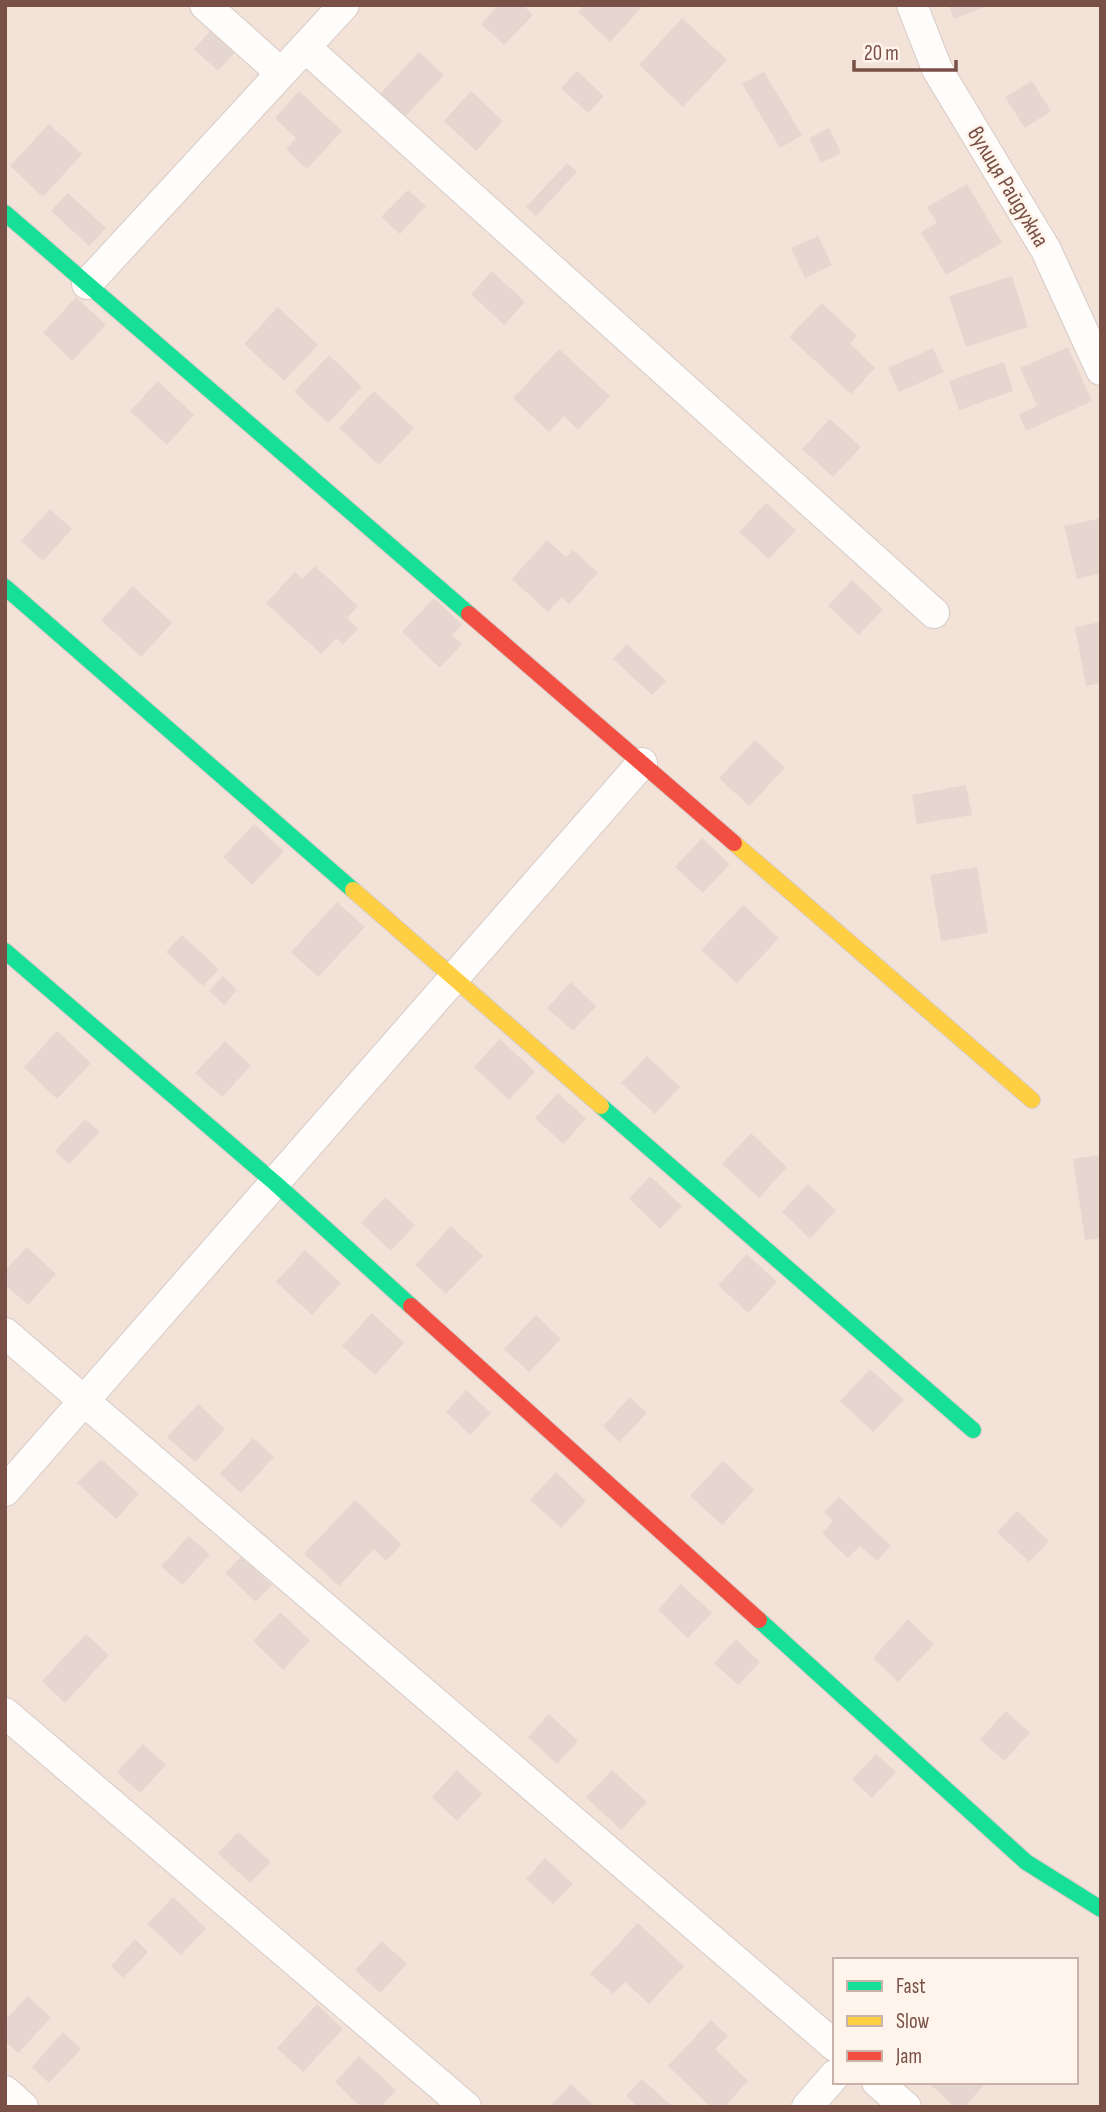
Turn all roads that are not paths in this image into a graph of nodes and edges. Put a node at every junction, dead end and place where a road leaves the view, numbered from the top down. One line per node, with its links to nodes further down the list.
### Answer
1 (205, 5): 5 (street)
2 (344, 5): 4 (street)
3 (912, 5): 8 (street, вулиця Райдужна)
4 (305, 47): 5 (street); 10 (street)
5 (281, 73): 7 (street)
6 (5, 213): 7 (street)
7 (87, 284): 11 (street)
8 (1101, 370)
9 (5, 587): 13 (street)
10 (934, 613)
11 (642, 763): 13 (street); 14 (street)
12 (5, 951): 15 (street)
13 (454, 978): 15 (street); 18 (street)
14 (1032, 1100)
15 (275, 1183): 17 (street); 21 (street)
16 (5, 1333): 17 (street)
17 (83, 1402): 19 (street); 22 (street)
18 (974, 1430)
19 (5, 1491)
20 (5, 1713): 27 (street)
21 (1101, 1909)
22 (833, 2044)
23 (833, 2077): 28 (street)
24 (879, 2084): 29 (street)
25 (5, 2091): 26 (street)
26 (23, 2107)
27 (466, 2107)
28 (807, 2107)
29 (906, 2107)

